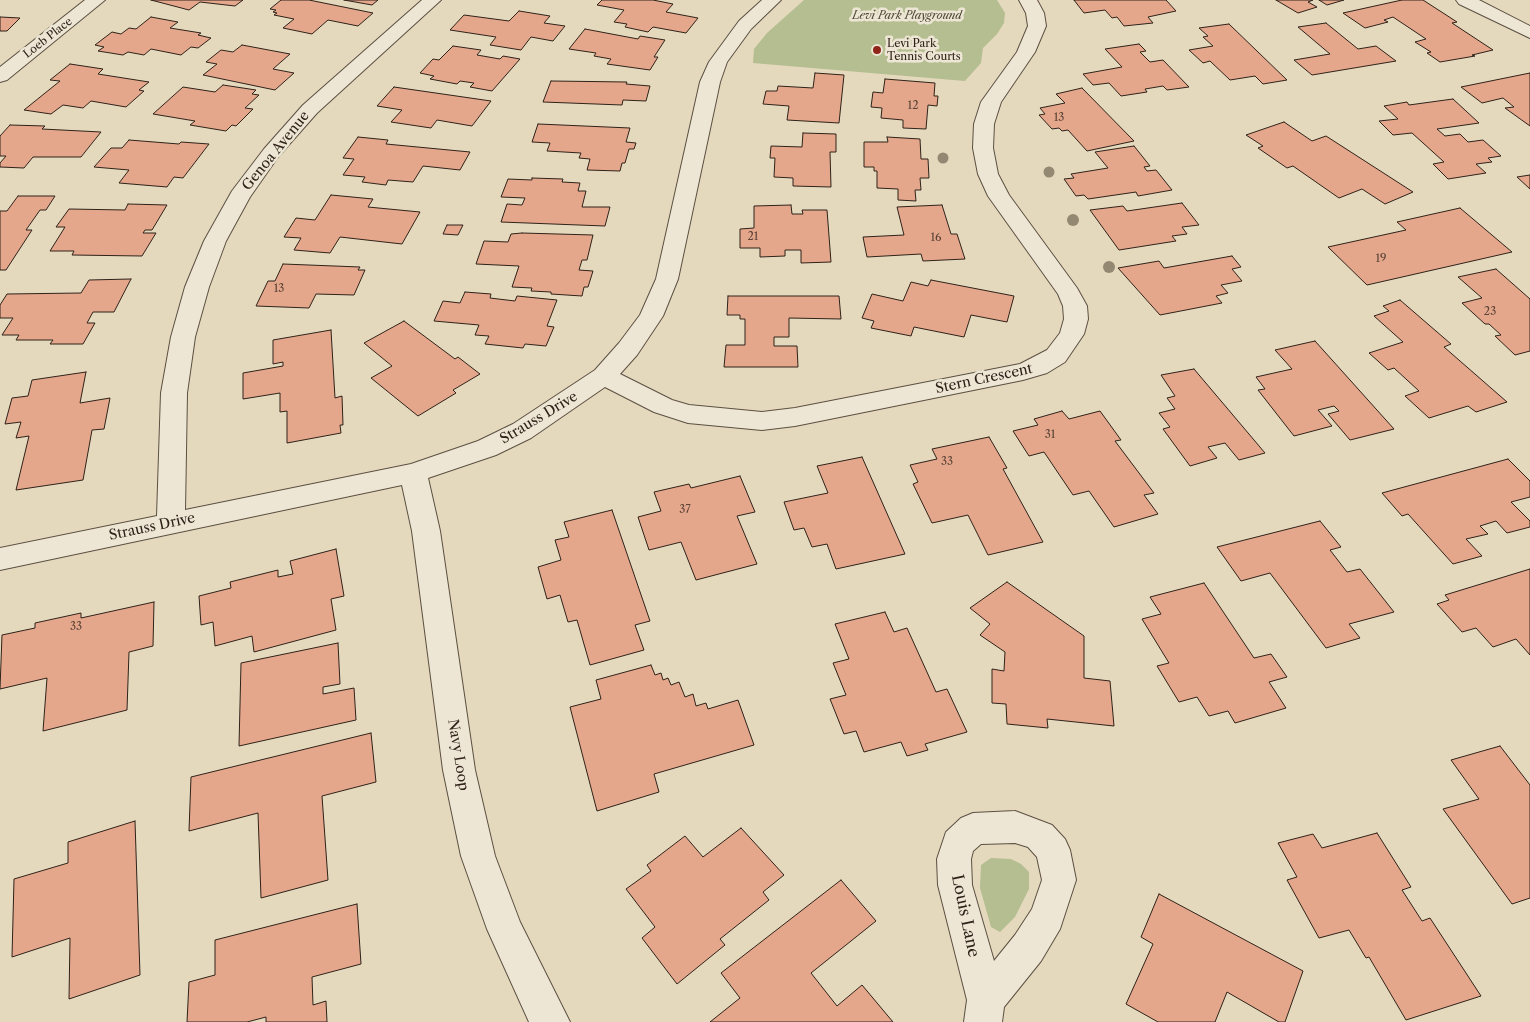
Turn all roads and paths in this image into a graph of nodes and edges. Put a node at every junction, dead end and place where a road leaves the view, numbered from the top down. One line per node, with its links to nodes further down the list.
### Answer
1 (96, 0): 7 (street, Loeb Place)
2 (432, 0): 10 (street, Genoa Avenue)
3 (1028, 0): 8 (street, Stern Crescent)
4 (1465, 0): 6 (street)
5 (768, 1): 8 (street, Strauss Drive)
6 (1530, 33)
7 (0, 76)
8 (604, 376): 9 (street, Strauss Drive)
9 (413, 473): 10 (street, Strauss Drive); 13 (street, Navy Loop)
10 (171, 523): 11 (street, Strauss Drive)
11 (0, 559)
12 (984, 1011): 12 (street, Louis Lane)
13 (552, 1022)

